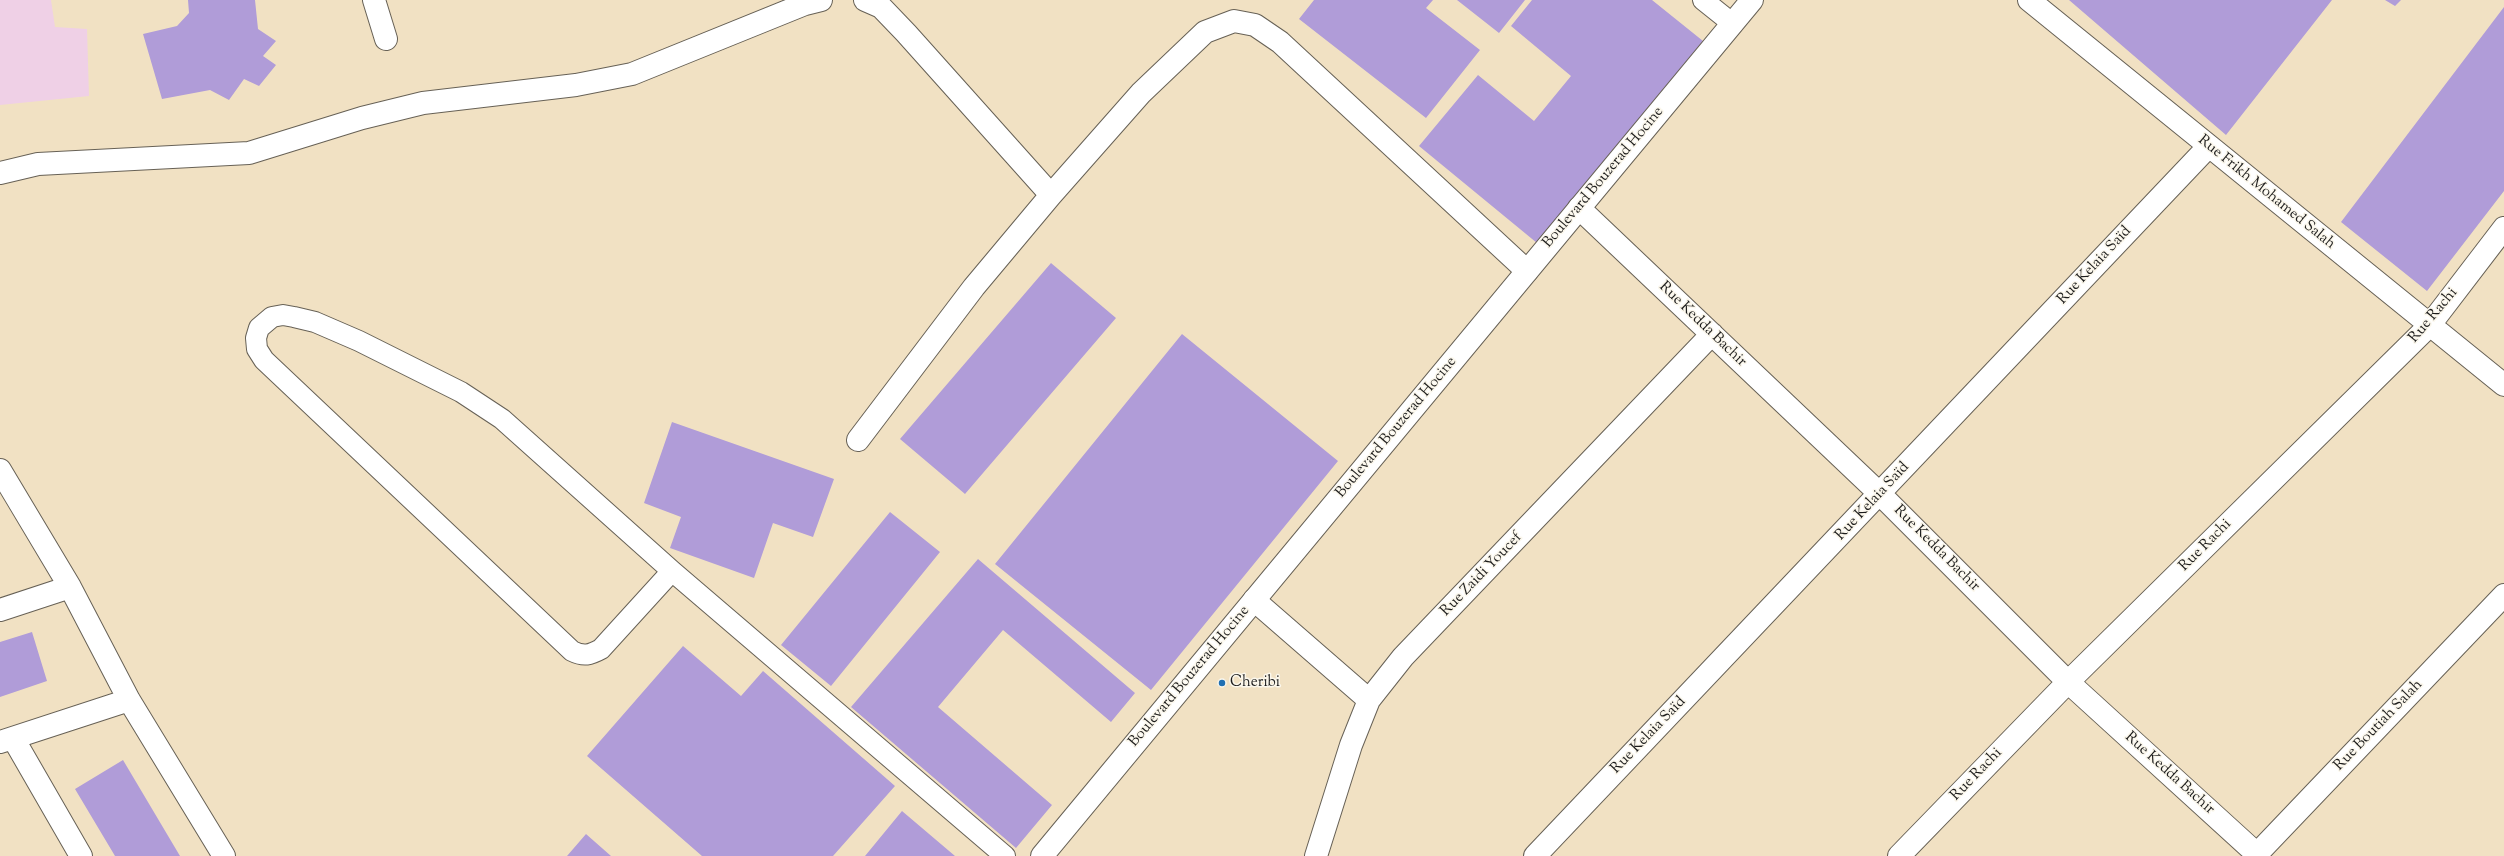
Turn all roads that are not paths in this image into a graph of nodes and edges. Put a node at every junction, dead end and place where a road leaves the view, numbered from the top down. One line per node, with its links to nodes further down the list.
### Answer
1 (374, 0): 8 (street)
2 (821, 0): 10 (street)
3 (865, 0): 11 (street)
4 (1703, 0): 7 (lane)
5 (1752, 0): 7 (street, Boulevard Bouzerad Hocine)
6 (2029, 0): 9 (street, Rue Frikh Mohamed Salah)
7 (1733, 24): 12 (street, Boulevard Bouzerad Hocine)
8 (386, 39)
9 (2209, 146): 15 (street, Rue Frikh Mohamed Salah); 20 (street, Rue Kelaia Saïd)
10 (0, 173)
11 (1051, 195): 14 (street); 18 (street)
12 (1579, 208): 14 (street, Boulevard Bouzerad Hocine); 16 (street, Rue Kedda Bachir)
13 (2504, 228): 15 (street, Rue Rachi)
14 (1527, 271): 24 (street, Boulevard Bouzerad Hocine)
15 (2429, 326): 17 (street, Rue Frikh Mohamed Salah); 26 (street, Rue Rachi)
16 (1712, 334): 20 (street, Rue Kedda Bachir); 28 (street, Rue Zaidi Youcef)
17 (2504, 385)
18 (858, 440)
19 (0, 470): 22 (street)
20 (1880, 494): 26 (street, Rue Kedda Bachir); 36 (street, Rue Kelaia Saïd)
21 (672, 571): 21 (lane); 33 (lane)
22 (70, 587): 25 (street); 27 (street)
23 (2504, 595): 30 (street, Rue Boutiah Salah)
24 (1254, 600): 28 (street); 34 (street, Boulevard Bouzerad Hocine)
25 (0, 610)
26 (2068, 682): 30 (street, Rue Kedda Bachir); 37 (street, Rue Rachi)
27 (129, 700): 29 (street); 32 (street)
28 (1369, 700): 35 (street, Rue Zaidi Youcef)
29 (6, 740): 31 (street)
30 (2257, 855)
31 (81, 856)
32 (224, 856)
33 (1005, 856)
34 (1042, 856)
35 (1316, 856)
36 (1535, 856)
37 (1899, 856)

